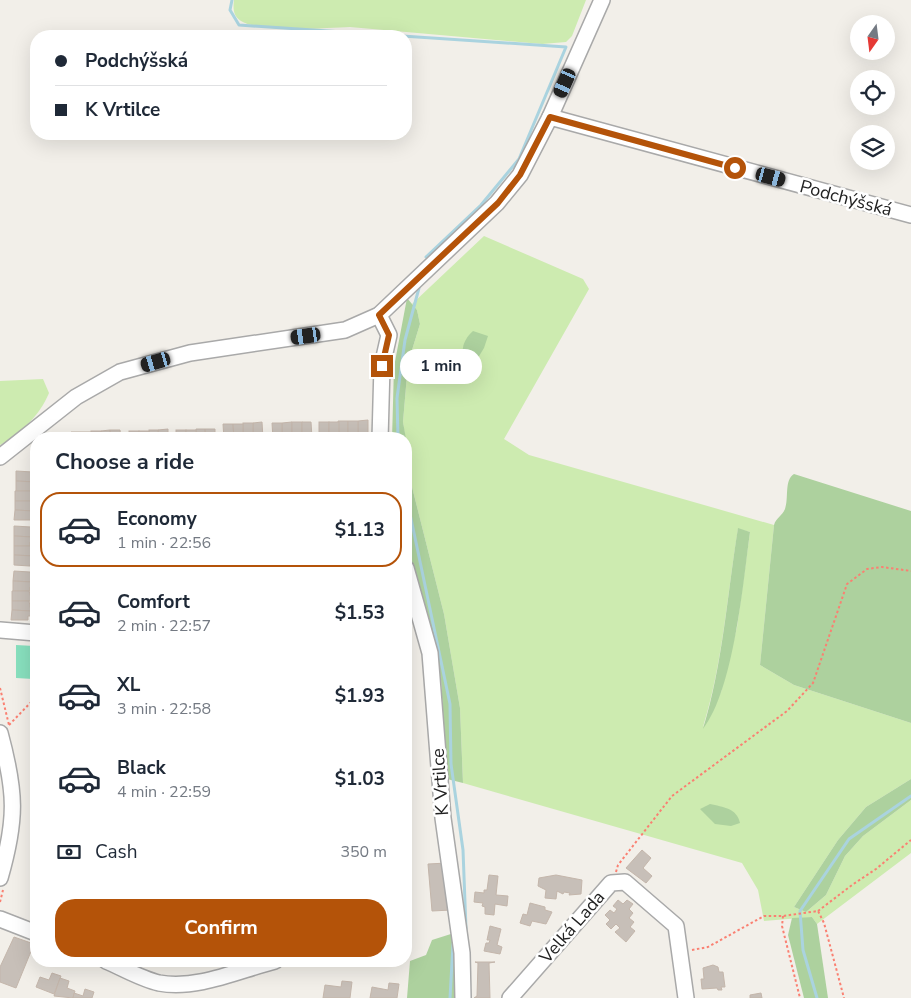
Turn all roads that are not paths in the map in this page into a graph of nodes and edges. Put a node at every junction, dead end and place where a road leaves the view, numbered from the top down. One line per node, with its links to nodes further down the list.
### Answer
1 (602, 0): 2 (street)
2 (550, 117): 3 (street, Podchýšská); 4 (street)
3 (911, 215)
4 (379, 315): 5 (street); 6 (street)
5 (32, 432)
6 (380, 432)
7 (30, 433): 8 (street)
8 (0, 457)
9 (412, 589): 19 (street, K Vrtilce)
10 (0, 630): 11 (street)
11 (30, 632)
12 (5, 729): 13 (street)
13 (6, 792): 14 (street)
14 (0, 878)
15 (0, 919): 16 (street)
16 (30, 932)
17 (135, 967): 18 (street)
18 (253, 967)
19 (463, 998)
20 (510, 998): 21 (street, Velká Lada)
21 (686, 998)

